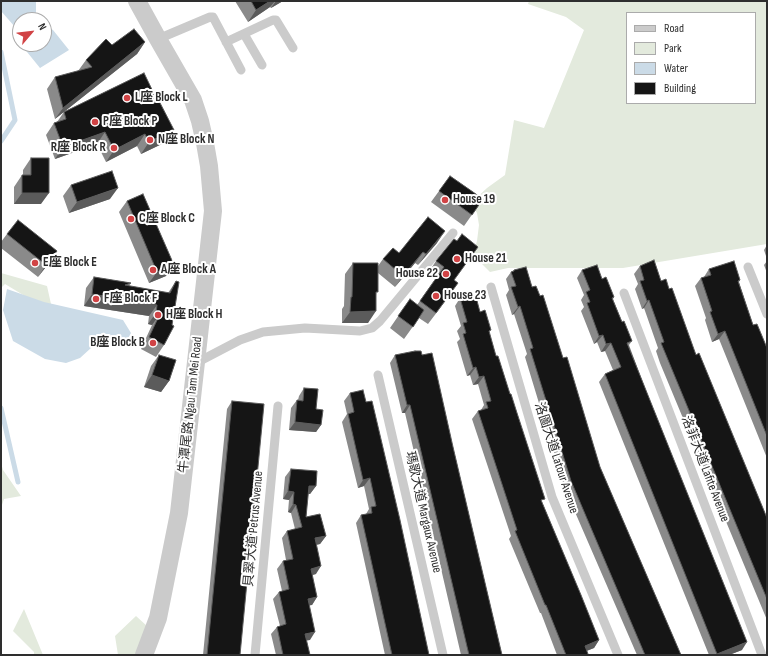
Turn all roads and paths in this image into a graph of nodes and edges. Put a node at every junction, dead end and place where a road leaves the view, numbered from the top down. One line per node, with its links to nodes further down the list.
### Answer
1 (137, 1): 3 (street, 牛潭尾路 Ngau Tam Mei Road)
2 (244, 34): 4 (lane); 5 (lane); 6 (lane)
3 (158, 39): 4 (lane); 13 (street, 牛潭尾路 Ngau Tam Mei Road)
4 (226, 42): 7 (lane)
5 (293, 48)
6 (262, 65)
7 (241, 70)
8 (453, 233): 13 (lane)
9 (748, 267): 12 (lane)
10 (491, 287): 19 (lane, 洛圖大道 Latour Avenue)
11 (624, 293): 20 (lane, 洛菲大道 Lafite Avenue)
12 (767, 314)
13 (196, 363): 16 (street, 牛潭尾路 Ngau Tam Mei Road)
14 (378, 375): 18 (lane, 瑪歌大道 Margaux Avenue)
15 (278, 406): 17 (lane, 貝翠大道 Petrus Avenue)
16 (144, 655)
17 (255, 655)
18 (443, 655)
19 (618, 655)
20 (762, 655)

